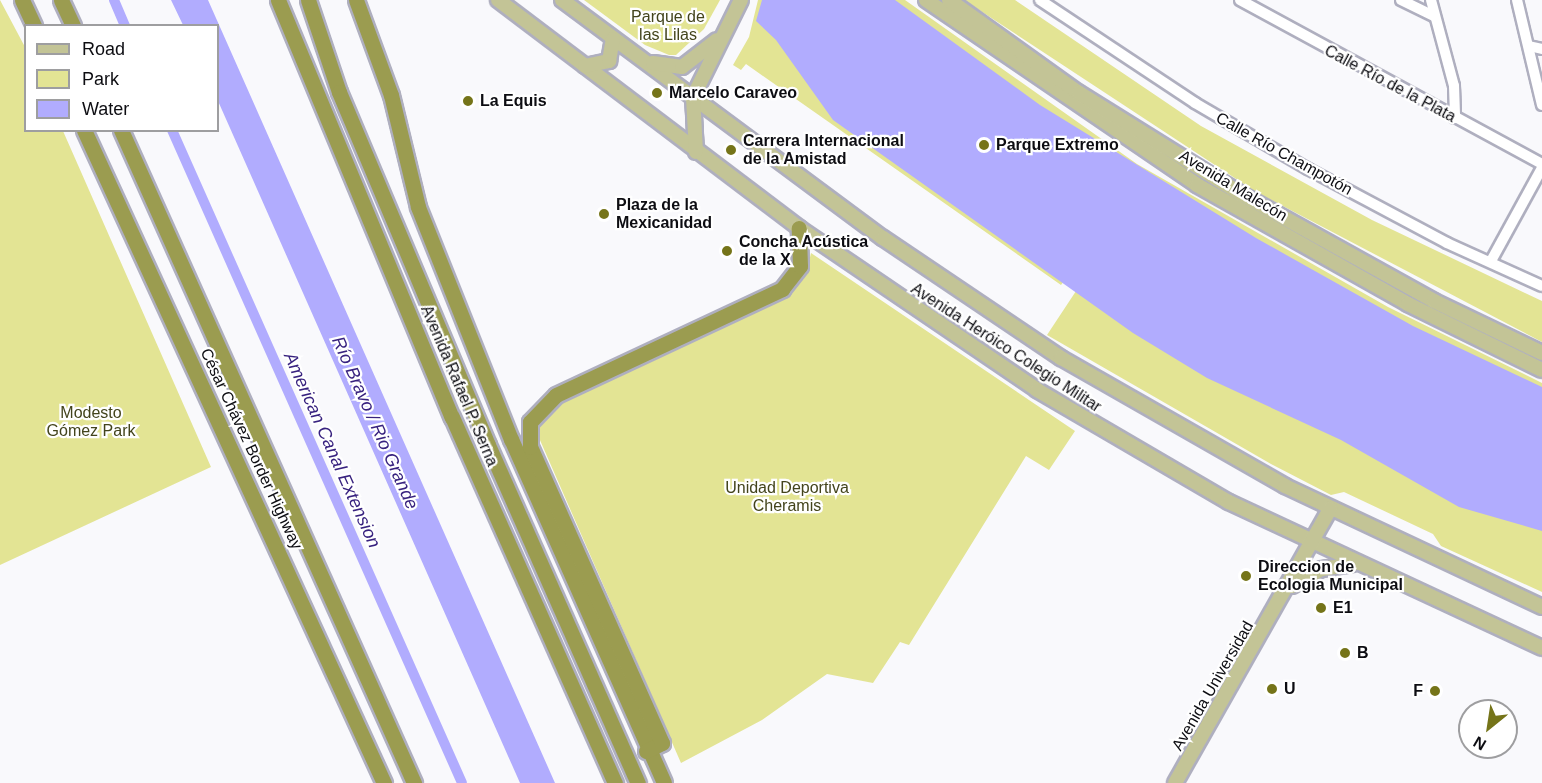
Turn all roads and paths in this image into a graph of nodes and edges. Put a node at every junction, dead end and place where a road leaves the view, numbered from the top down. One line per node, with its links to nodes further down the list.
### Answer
1 (22, 0): 17 (highway)
2 (61, 0): 18 (highway)
3 (356, 0): 43 (highway)
4 (498, 0): 24 (main road, Avenida Heróico Colegio Militar)
5 (562, 0): 20 (main road, Avenida Heróico Colegio Militar)
6 (741, 0): 19 (main road)
7 (926, 0): 36 (main road, Avenida Malecón)
8 (948, 0): 35 (main road, Avenida Malecón)
9 (1040, 0): 33 (street, Calle Río Champotón)
10 (1240, 0): 27 (street, Calle Río de la Plata)
11 (1401, 0): 16 (street)
12 (1431, 0): 16 (street)
13 (1517, 0): 21 (street)
14 (279, 2): 46 (highway, Avenida Rafael P. Serna)
15 (308, 2): 47 (highway, Avenida Rafael P. Serna)
16 (1434, 16): 27 (street)
17 (33, 24)
18 (72, 24)
19 (721, 38): 23 (main road); 25 (main road)
20 (613, 39): 23 (main road, Avenida Heróico Colegio Militar); 24 (main road)
21 (1529, 46): 22 (street); 26 (street)
22 (1542, 49)
23 (637, 56): 25 (main road, Avenida Heróico Colegio Militar)
24 (585, 66): 30 (main road, Avenida Heróico Colegio Militar)
25 (693, 97): 30 (main road); 37 (main road, Avenida Heróico Colegio Militar)
26 (1542, 105)
27 (1455, 118): 31 (street, Calle Río de la Plata)
28 (85, 132): 44 (highway, César Chávez Border Highway)
29 (122, 132): 45 (highway, César Chávez Border Highway)
30 (696, 152): 32 (main road, Avenida Heróico Colegio Militar)
31 (1542, 166): 33 (street)
32 (799, 228): 38 (main road, Avenida Heróico Colegio Militar); 43 (highway)
33 (1491, 261): 34 (street, Calle Río Champotón)
34 (1542, 286)
35 (1542, 354)
36 (1542, 370)
37 (1330, 509): 38 (main road, Avenida Universidad); 41 (main road, Avenida Heróico Colegio Militar)
38 (1313, 545): 39 (main road, Avenida Heróico Colegio Militar); 40 (main road, Avenida Universidad)
39 (1355, 564): 40 (main road); 42 (main road, Avenida Heróico Colegio Militar)
40 (1290, 586): 49 (main road, Avenida Universidad)
41 (1542, 607)
42 (1538, 644)
43 (646, 751): 48 (highway)
44 (384, 783)
45 (414, 783)
46 (615, 783)
47 (638, 783)
48 (664, 783)
49 (1175, 783)

